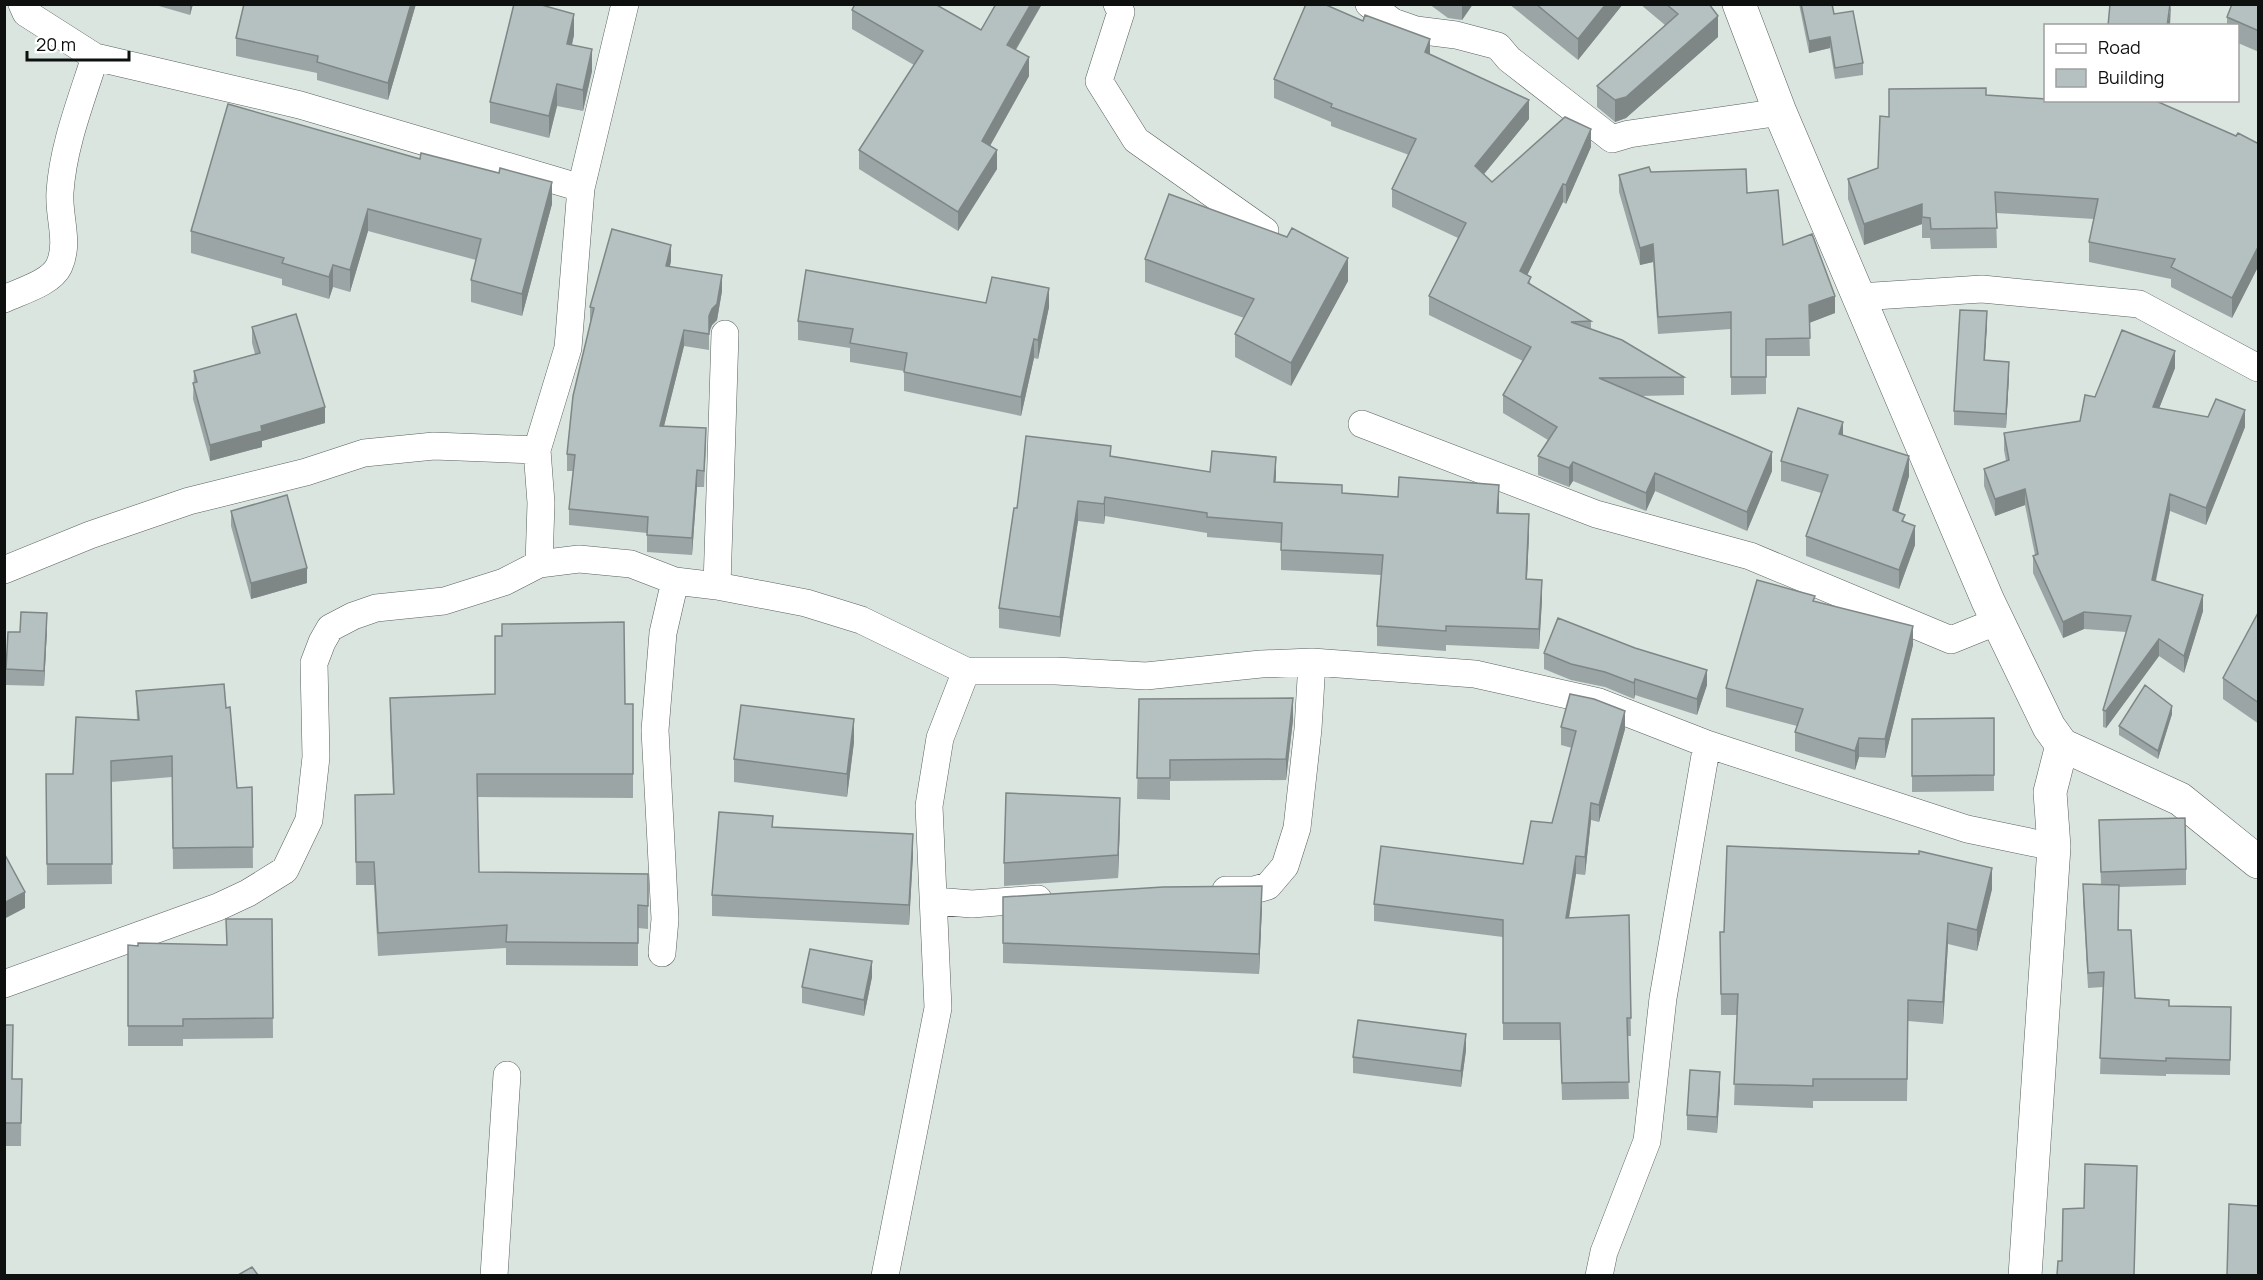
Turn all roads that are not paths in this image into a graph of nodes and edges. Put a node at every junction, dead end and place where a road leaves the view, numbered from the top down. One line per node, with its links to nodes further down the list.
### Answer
1 (22, 4): 6 (street)
2 (625, 4): 8 (street)
3 (1117, 4): 9 (street)
4 (1369, 4): 7 (street)
5 (1739, 4): 7 (street)
6 (95, 57): 8 (street); 11 (street)
7 (1780, 112): 10 (street)
8 (581, 188): 15 (street)
9 (1265, 231)
10 (1859, 297): 13 (street); 20 (street)
11 (4, 299)
12 (725, 334): 19 (street)
13 (2259, 368)
14 (1362, 424): 20 (street)
15 (537, 450): 16 (street); 17 (street)
16 (539, 564): 18 (street); 31 (street)
17 (4, 570)
18 (675, 581): 19 (street); 30 (street)
19 (717, 586): 22 (street)
20 (1998, 621): 24 (street)
21 (1312, 662): 22 (street); 23 (street); 27 (street)
22 (966, 671): 29 (street)
23 (1707, 744): 25 (street); 35 (street)
24 (2062, 745): 25 (street); 26 (street)
25 (2054, 847): 36 (street)
26 (2259, 862)
27 (1203, 890)
28 (1065, 897): 29 (street)
29 (935, 901): 34 (street)
30 (662, 953)
31 (4, 984)
32 (507, 1075): 33 (street)
33 (494, 1275)
34 (885, 1275)
35 (1599, 1275)
36 (2025, 1275)

